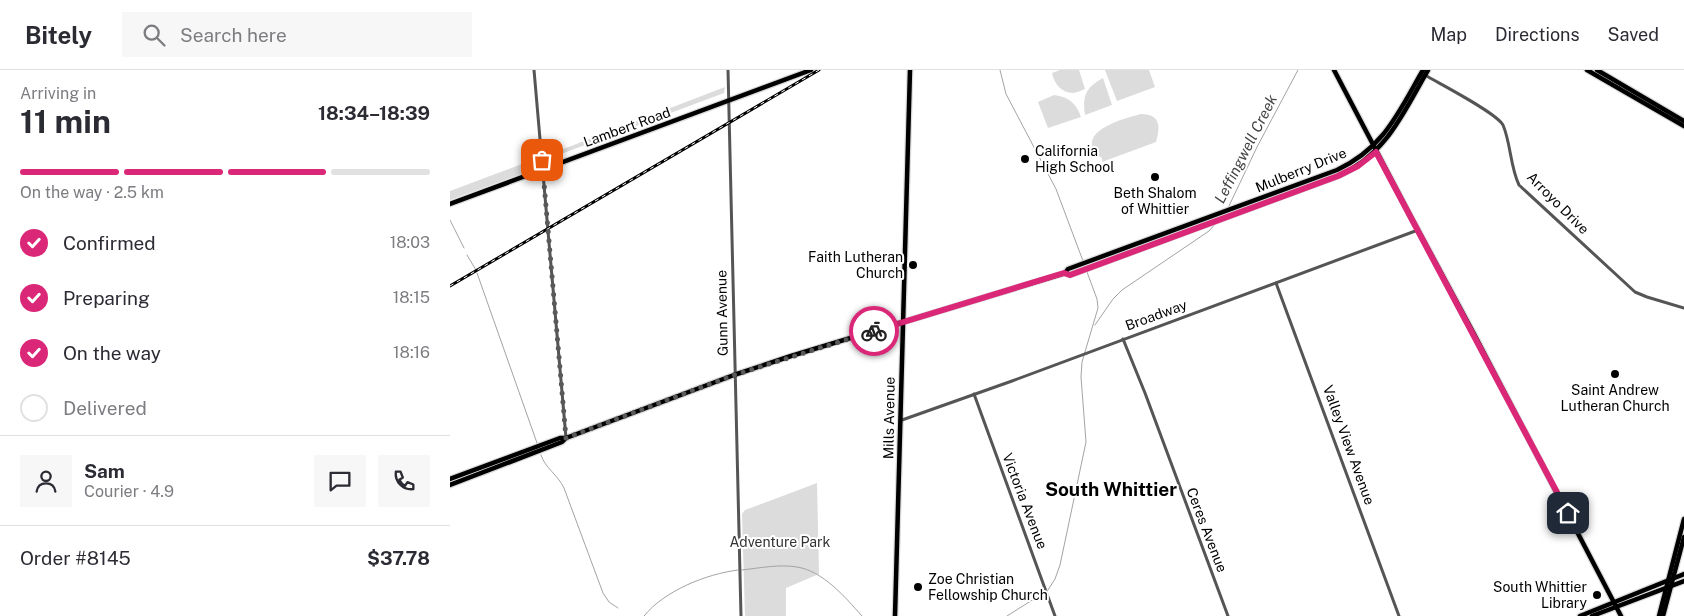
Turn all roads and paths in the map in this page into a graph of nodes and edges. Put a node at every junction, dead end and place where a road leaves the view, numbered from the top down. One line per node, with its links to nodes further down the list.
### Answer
1 (534, 70): 14 (street)
2 (728, 70): 10 (street, Gunn Avenue)
3 (811, 70): 10 (main road, Lambert Road)
4 (910, 70): 23 (main road, Mills Avenue)
5 (1334, 70): 13 (main road)
6 (1428, 70): 9 (main road, Mulberry Drive)
7 (1587, 70): 12 (main road)
8 (1597, 70): 11 (main road)
9 (1423, 73): 13 (main road, Mulberry Drive); 22 (street, Arroyo Drive)
10 (729, 101): 14 (main road, Lambert Road); 25 (street, Gunn Avenue)
11 (1684, 121)
12 (1684, 126)
13 (1375, 149): 16 (main road, Mulberry Drive); 18 (main road)
14 (542, 170): 15 (main road, Lambert Road); 28 (street)
15 (450, 204)
16 (1213, 219): 17 (main road, Mulberry Drive); 19 (main road, Mulberry Drive)
17 (1178, 229): 19 (main road); 20 (main road, Mulberry Drive)
18 (1418, 230): 21 (street, Broadway); 40 (main road)
19 (1158, 243): 20 (main road, Mulberry Drive)
20 (1064, 273): 23 (main road, Mulberry Drive)
21 (1276, 283): 24 (street, Broadway); 45 (street, Valley View Avenue)
22 (1684, 308)
23 (903, 322): 25 (main road, Mulberry Drive); 27 (main road, Mills Avenue)
24 (1124, 339): 26 (street, Broadway); 44 (street, Ceres Avenue)
25 (734, 375): 28 (main road, Mulberry Drive); 41 (street, Gunn Avenue)
26 (974, 394): 27 (street, Broadway); 43 (street, Victoria Avenue)
27 (902, 420): 42 (main road, Mills Avenue)
28 (566, 438): 29 (main road, Mulberry Drive); 30 (main road, Mulberry Drive)
29 (450, 479)
30 (450, 485)
31 (1684, 518): 35 (main road)
32 (1684, 537): 33 (main road)
33 (1678, 561): 34 (main road); 35 (main road)
34 (1684, 574): 35 (main road)
35 (1670, 580): 37 (main road); 40 (main road)
36 (1684, 581): 37 (main road)
37 (1669, 587): 38 (main road); 39 (main road); 50 (main road)
38 (1648, 595): 39 (main road); 40 (main road)
39 (1662, 602): 49 (main road)
40 (1616, 605): 46 (main road); 47 (main road); 48 (main road)
41 (741, 616)
42 (895, 616)
43 (1055, 616)
44 (1228, 616)
45 (1400, 616)
46 (1580, 616)
47 (1592, 616)
48 (1621, 616)
49 (1659, 616)
50 (1663, 616)

